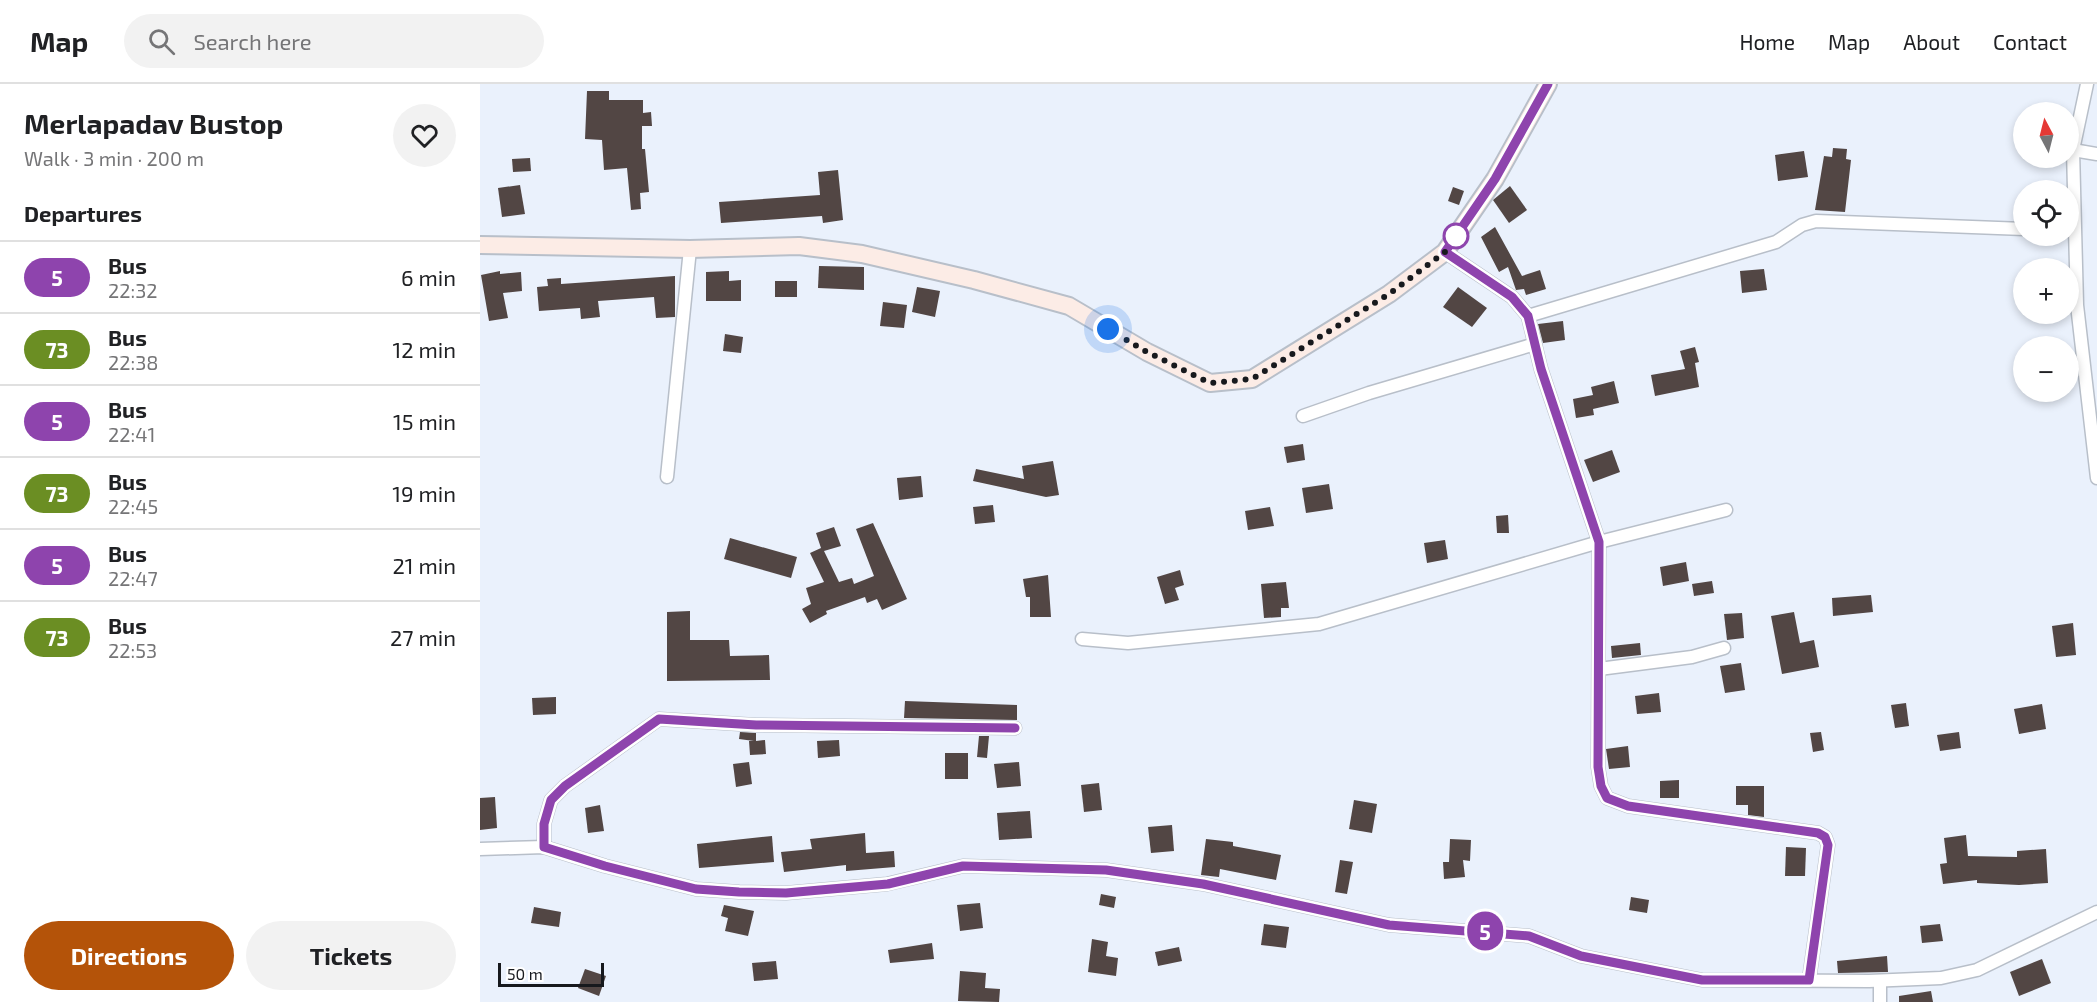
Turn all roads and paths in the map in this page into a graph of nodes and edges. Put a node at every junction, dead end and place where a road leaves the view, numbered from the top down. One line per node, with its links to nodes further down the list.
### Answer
1 (1548, 84): 10 (main road)
2 (2087, 84): 3 (street)
3 (2079, 122)
4 (2079, 151): 5 (street)
5 (2097, 154)
6 (2013, 229): 11 (street)
7 (480, 245): 9 (main road)
8 (2073, 246): 15 (street)
9 (690, 249): 10 (main road); 14 (street)
10 (1445, 252): 11 (street)
11 (1528, 316): 12 (street)
12 (1535, 344): 13 (street); 17 (street)
13 (1303, 416)
14 (667, 477)
15 (2097, 478)
16 (1726, 510): 17 (street)
17 (1599, 542): 18 (street); 20 (street)
18 (1082, 639)
19 (1724, 648): 20 (street)
20 (1599, 669): 25 (street)
21 (1015, 728): 22 (street)
22 (544, 847): 23 (street); 25 (street)
23 (480, 849)
24 (2097, 912): 26 (street)
25 (1809, 980): 26 (street)
26 (1880, 981): 27 (street)
27 (1880, 1002)

